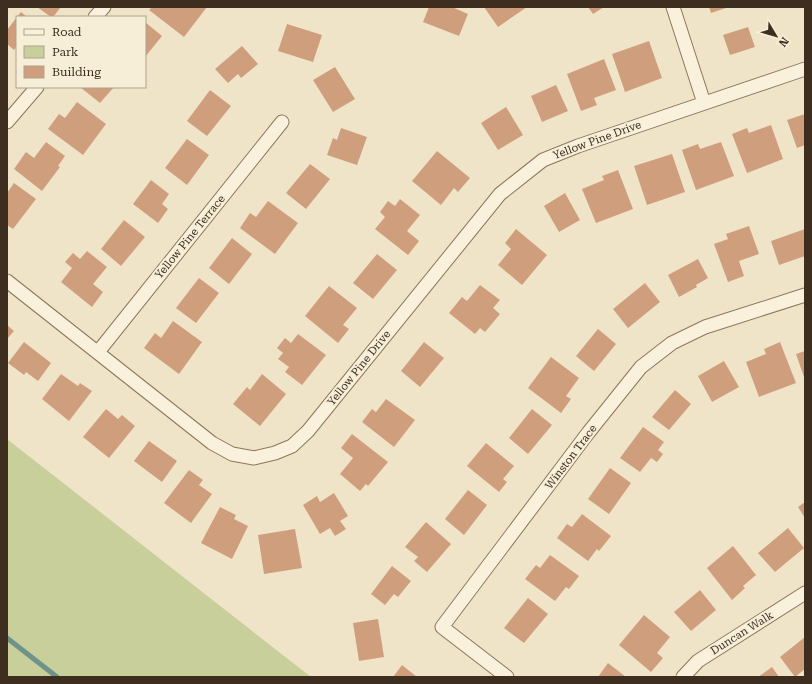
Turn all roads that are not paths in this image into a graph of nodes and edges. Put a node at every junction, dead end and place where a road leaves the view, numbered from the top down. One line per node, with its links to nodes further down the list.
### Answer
1 (104, 7): 3 (street)
2 (673, 7): 6 (street)
3 (96, 16)
4 (805, 68): 6 (street, Yellow Pine Drive)
5 (36, 88): 7 (street)
6 (704, 103): 11 (street, Yellow Pine Drive)
7 (7, 122)
8 (282, 122): 11 (street, Yellow Pine Terrace)
9 (7, 280): 11 (street, Yellow Pine Drive)
10 (805, 295): 13 (street, Winston Trace)
11 (98, 352)
12 (805, 593): 14 (street, Duncan Walk)
13 (507, 677)
14 (684, 677)

